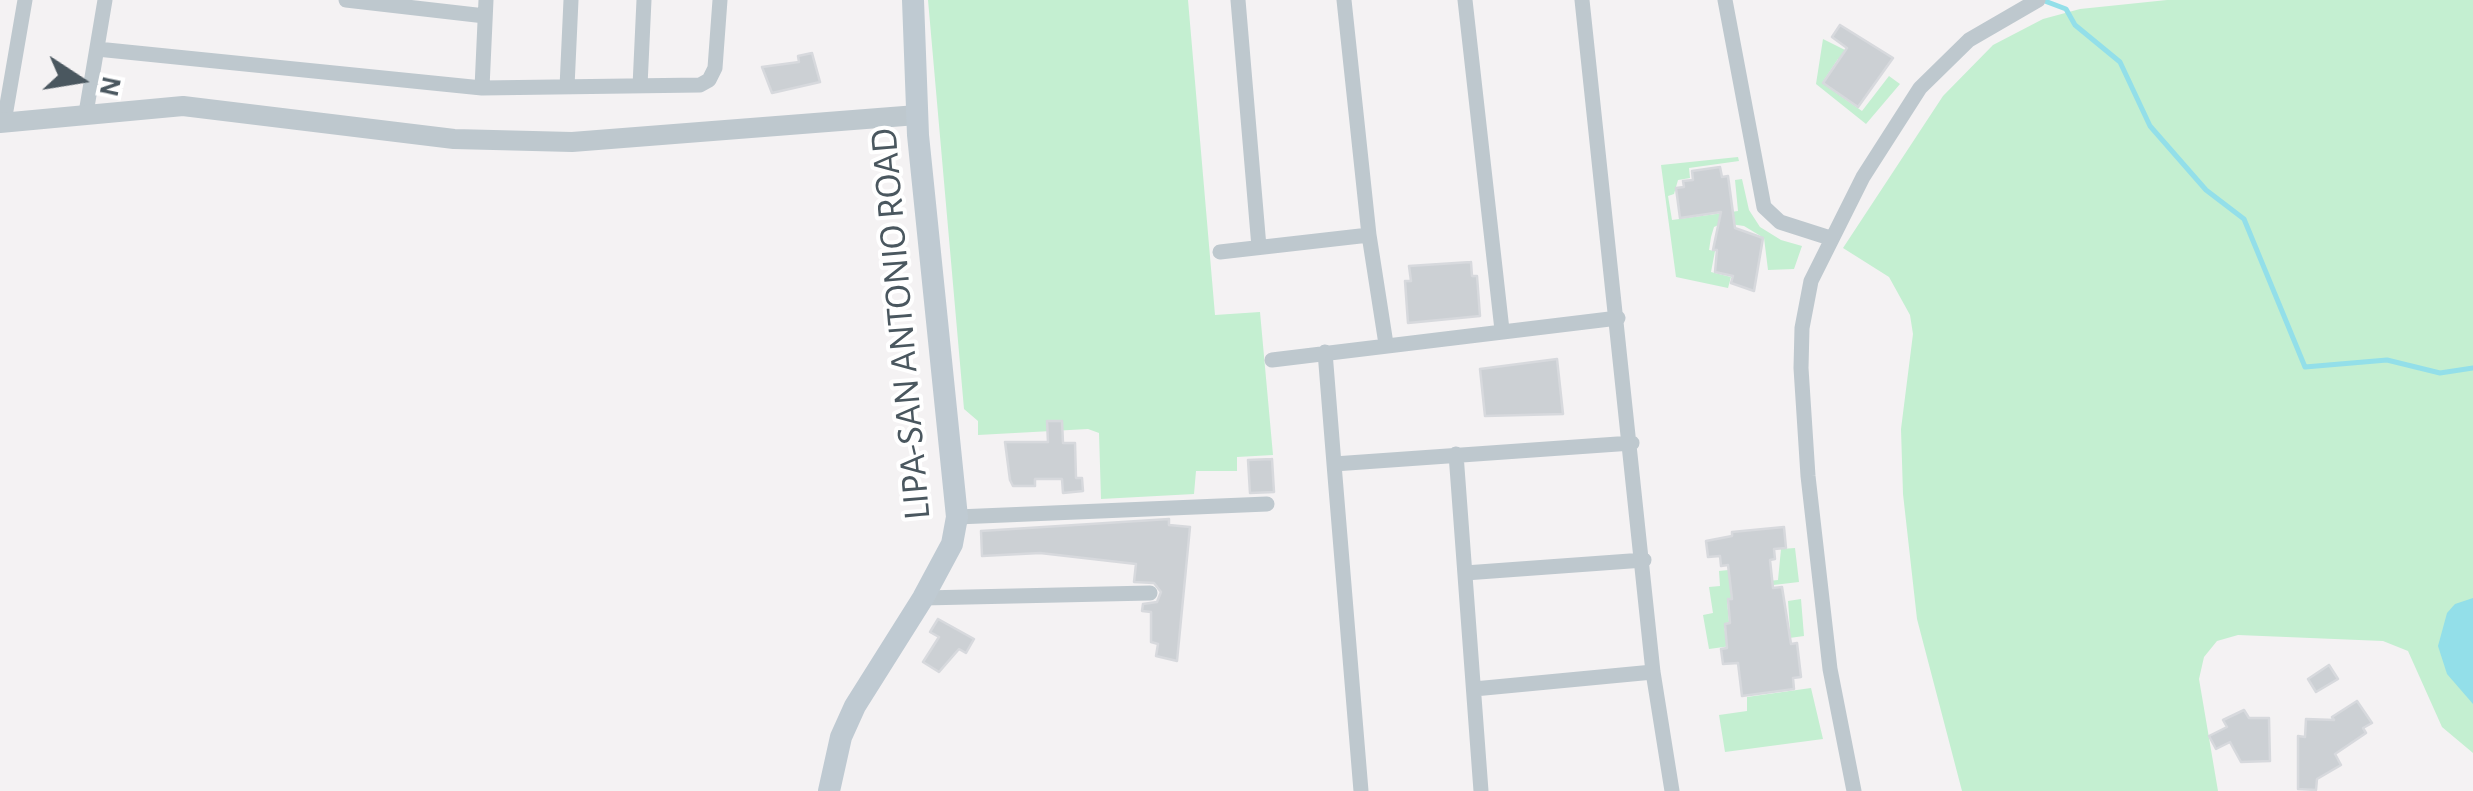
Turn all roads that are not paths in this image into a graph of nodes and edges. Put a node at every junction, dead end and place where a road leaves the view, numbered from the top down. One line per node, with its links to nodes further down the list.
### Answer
1 (25, 0): 21 (street)
2 (105, 0): 15 (street)
3 (346, 0): 14 (street)
4 (571, 0): 16 (street)
5 (644, 0): 17 (street)
6 (720, 0): 17 (street)
7 (914, 0): 20 (main road, LIPA-SAN ANTONIO ROAD)
8 (1238, 0): 24 (street)
9 (1344, 0): 22 (street)
10 (1465, 0): 27 (street)
11 (1582, 0): 26 (street)
12 (1725, 0): 23 (street)
13 (2036, 1): 23 (street)
14 (486, 8): 18 (street)
15 (97, 49): 18 (street); 19 (street)
16 (567, 86): 17 (street); 18 (street)
17 (640, 86)
18 (482, 88)
19 (86, 113): 20 (street); 21 (street)
20 (918, 115): 35 (main road, LIPA-SAN ANTONIO ROAD)
21 (2, 123)
22 (1369, 235): 24 (street); 28 (street)
23 (1830, 238): 46 (street)
24 (1259, 247): 25 (street)
25 (1220, 252)
26 (1618, 318): 27 (street); 31 (street)
27 (1502, 330): 28 (street)
28 (1386, 344): 29 (street)
29 (1325, 352): 30 (street); 33 (street)
30 (1272, 360)
31 (1632, 443): 32 (street); 36 (street)
32 (1456, 454): 33 (street); 37 (street)
33 (1334, 464): 43 (street)
34 (1267, 504): 35 (street)
35 (958, 517): 39 (main road, LIPA-SAN ANTONIO ROAD)
36 (1644, 560): 37 (street); 40 (street)
37 (1465, 573): 41 (street)
38 (1150, 593): 39 (street)
39 (923, 598): 42 (main road, LIPA-SAN ANTONIO ROAD)
40 (1654, 672): 41 (street); 45 (street)
41 (1474, 689): 44 (street)
42 (829, 791)
43 (1361, 791)
44 (1482, 791)
45 (1672, 791)
46 (1854, 791)

